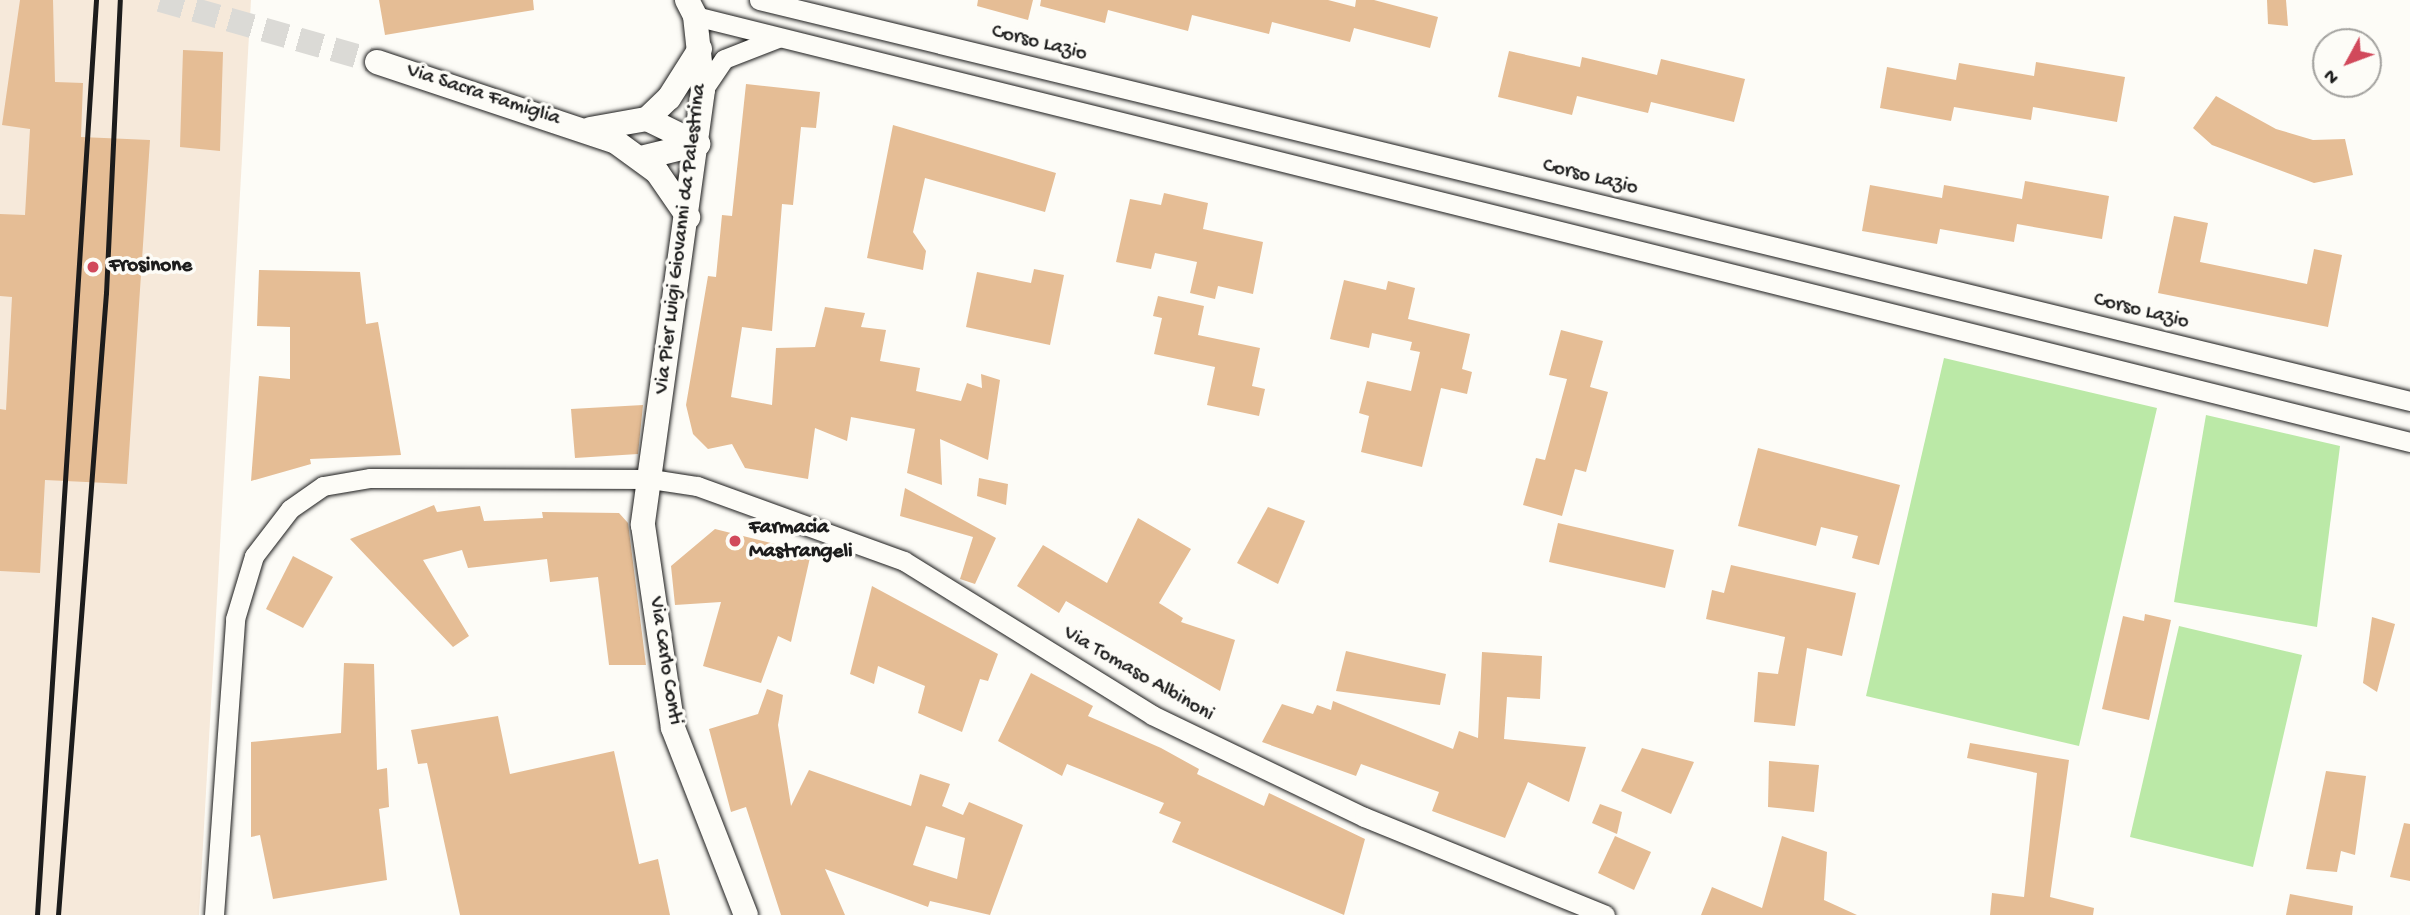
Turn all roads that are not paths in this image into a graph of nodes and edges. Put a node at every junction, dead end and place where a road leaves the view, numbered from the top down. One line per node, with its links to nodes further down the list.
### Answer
1 (759, 0): 12 (street, Corso Lazio)
2 (691, 8): 3 (street); 4 (street, Via Pier Luigi Giovanni da Palestrina)
3 (782, 37): 6 (street); 13 (street)
4 (700, 49): 6 (street, Via Pier Luigi Giovanni da Palestrina); 7 (street)
5 (377, 62): 8 (street, Via Sacra Famiglia)
6 (703, 90): 9 (street, Via Pier Luigi Giovanni da Palestrina)
7 (647, 119): 8 (street); 9 (street)
8 (589, 129): 10 (street, Via Sacra Famiglia)
9 (698, 144): 10 (street); 11 (street, Via Pier Luigi Giovanni da Palestrina)
10 (641, 158): 11 (street)
11 (688, 217): 14 (street, Via Pier Luigi Giovanni da Palestrina)
12 (2410, 401)
13 (2410, 442)
14 (651, 479): 15 (street, Via Tomaso Albinoni); 16 (street, Via Carlo Conti); 17 (street, Via Tomaso Albinoni)
15 (214, 915)
16 (746, 915)
17 (1605, 915)

